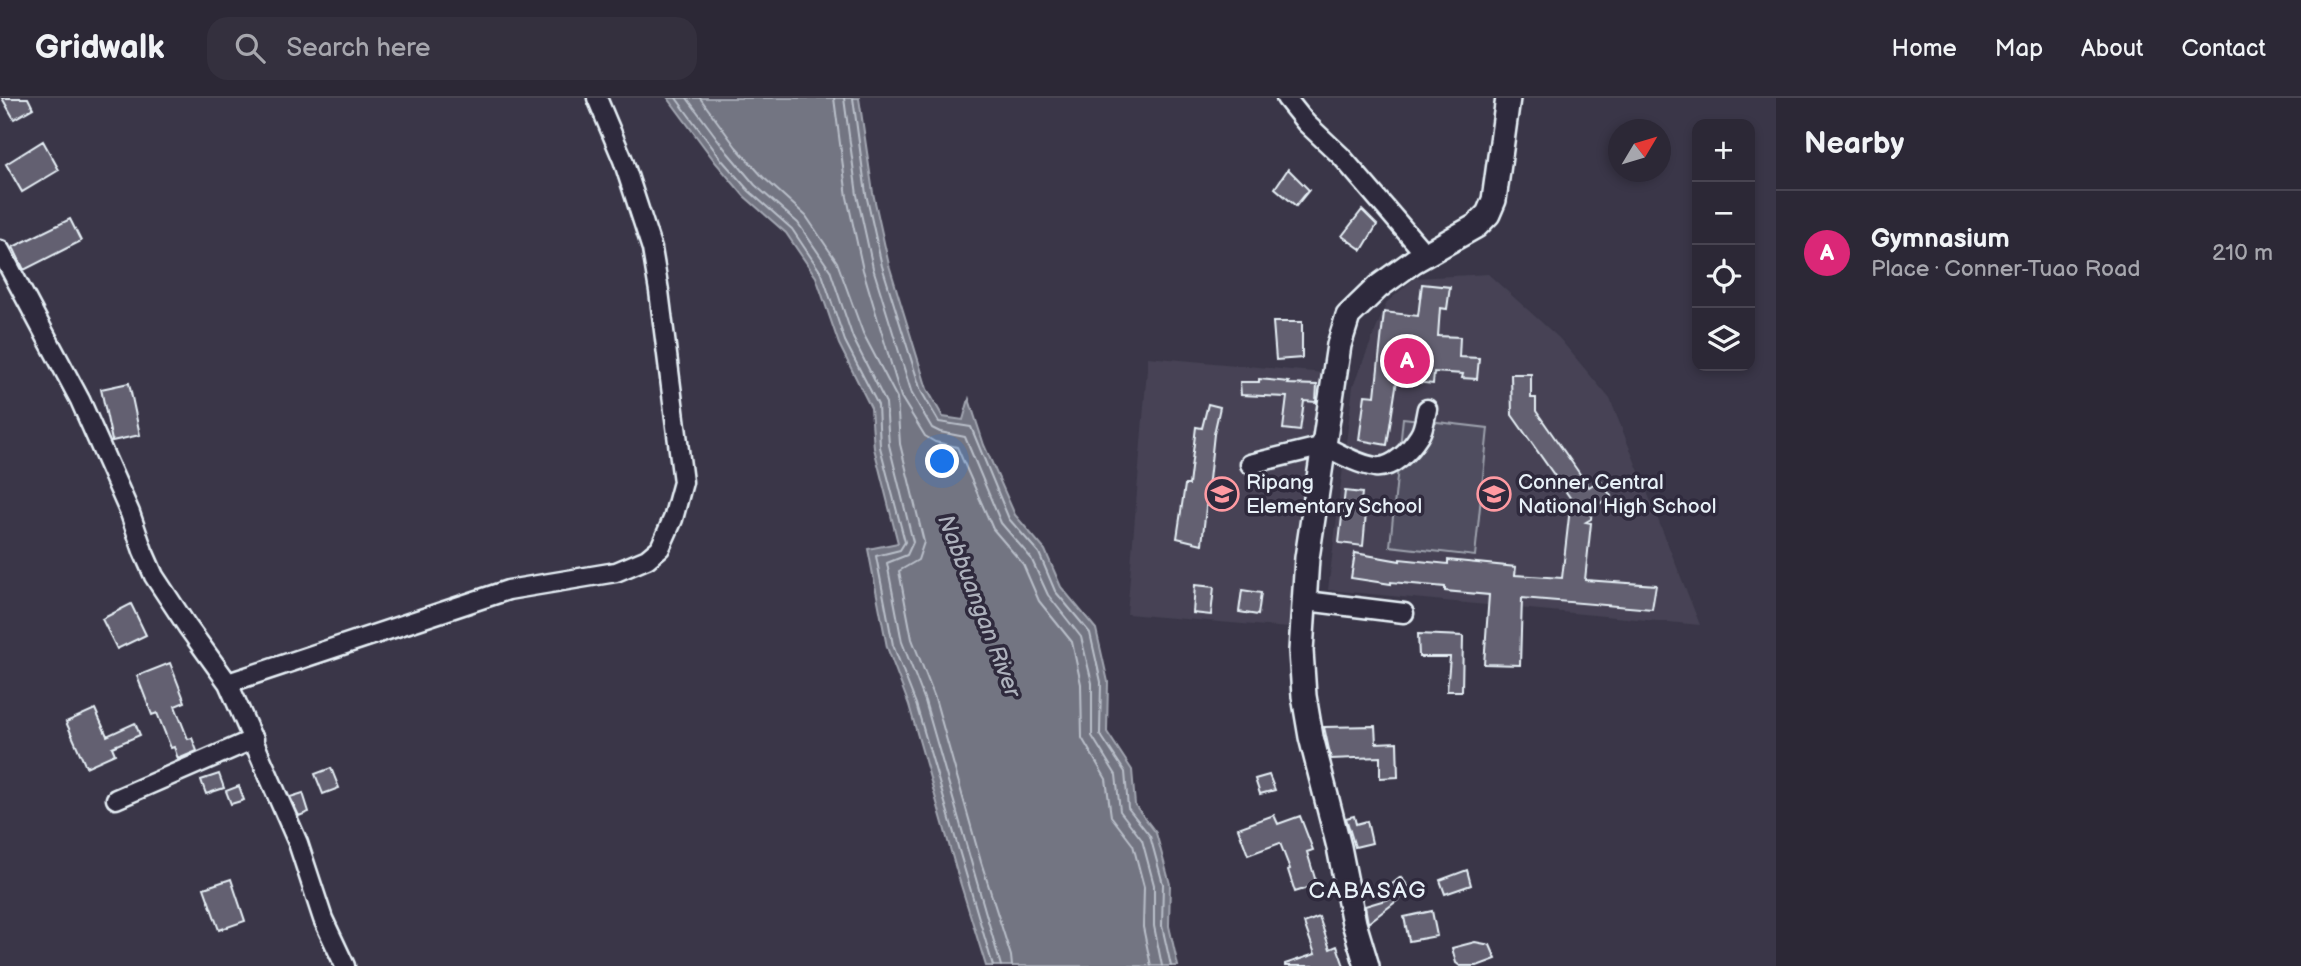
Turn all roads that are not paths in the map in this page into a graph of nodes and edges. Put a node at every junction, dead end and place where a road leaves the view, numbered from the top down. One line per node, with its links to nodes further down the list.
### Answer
1 (597, 98): 11 (street)
2 (1286, 98): 5 (street)
3 (1508, 98): 5 (main road)
4 (0, 250): 11 (street)
5 (1426, 255): 7 (main road)
6 (1427, 410): 7 (street)
7 (1324, 446): 8 (street); 9 (main road)
8 (1250, 464)
9 (1306, 601): 10 (street); 15 (main road)
10 (1404, 613)
11 (228, 683): 12 (street)
12 (254, 739): 13 (street); 14 (street)
13 (116, 799)
14 (345, 966)
15 (1367, 966)

